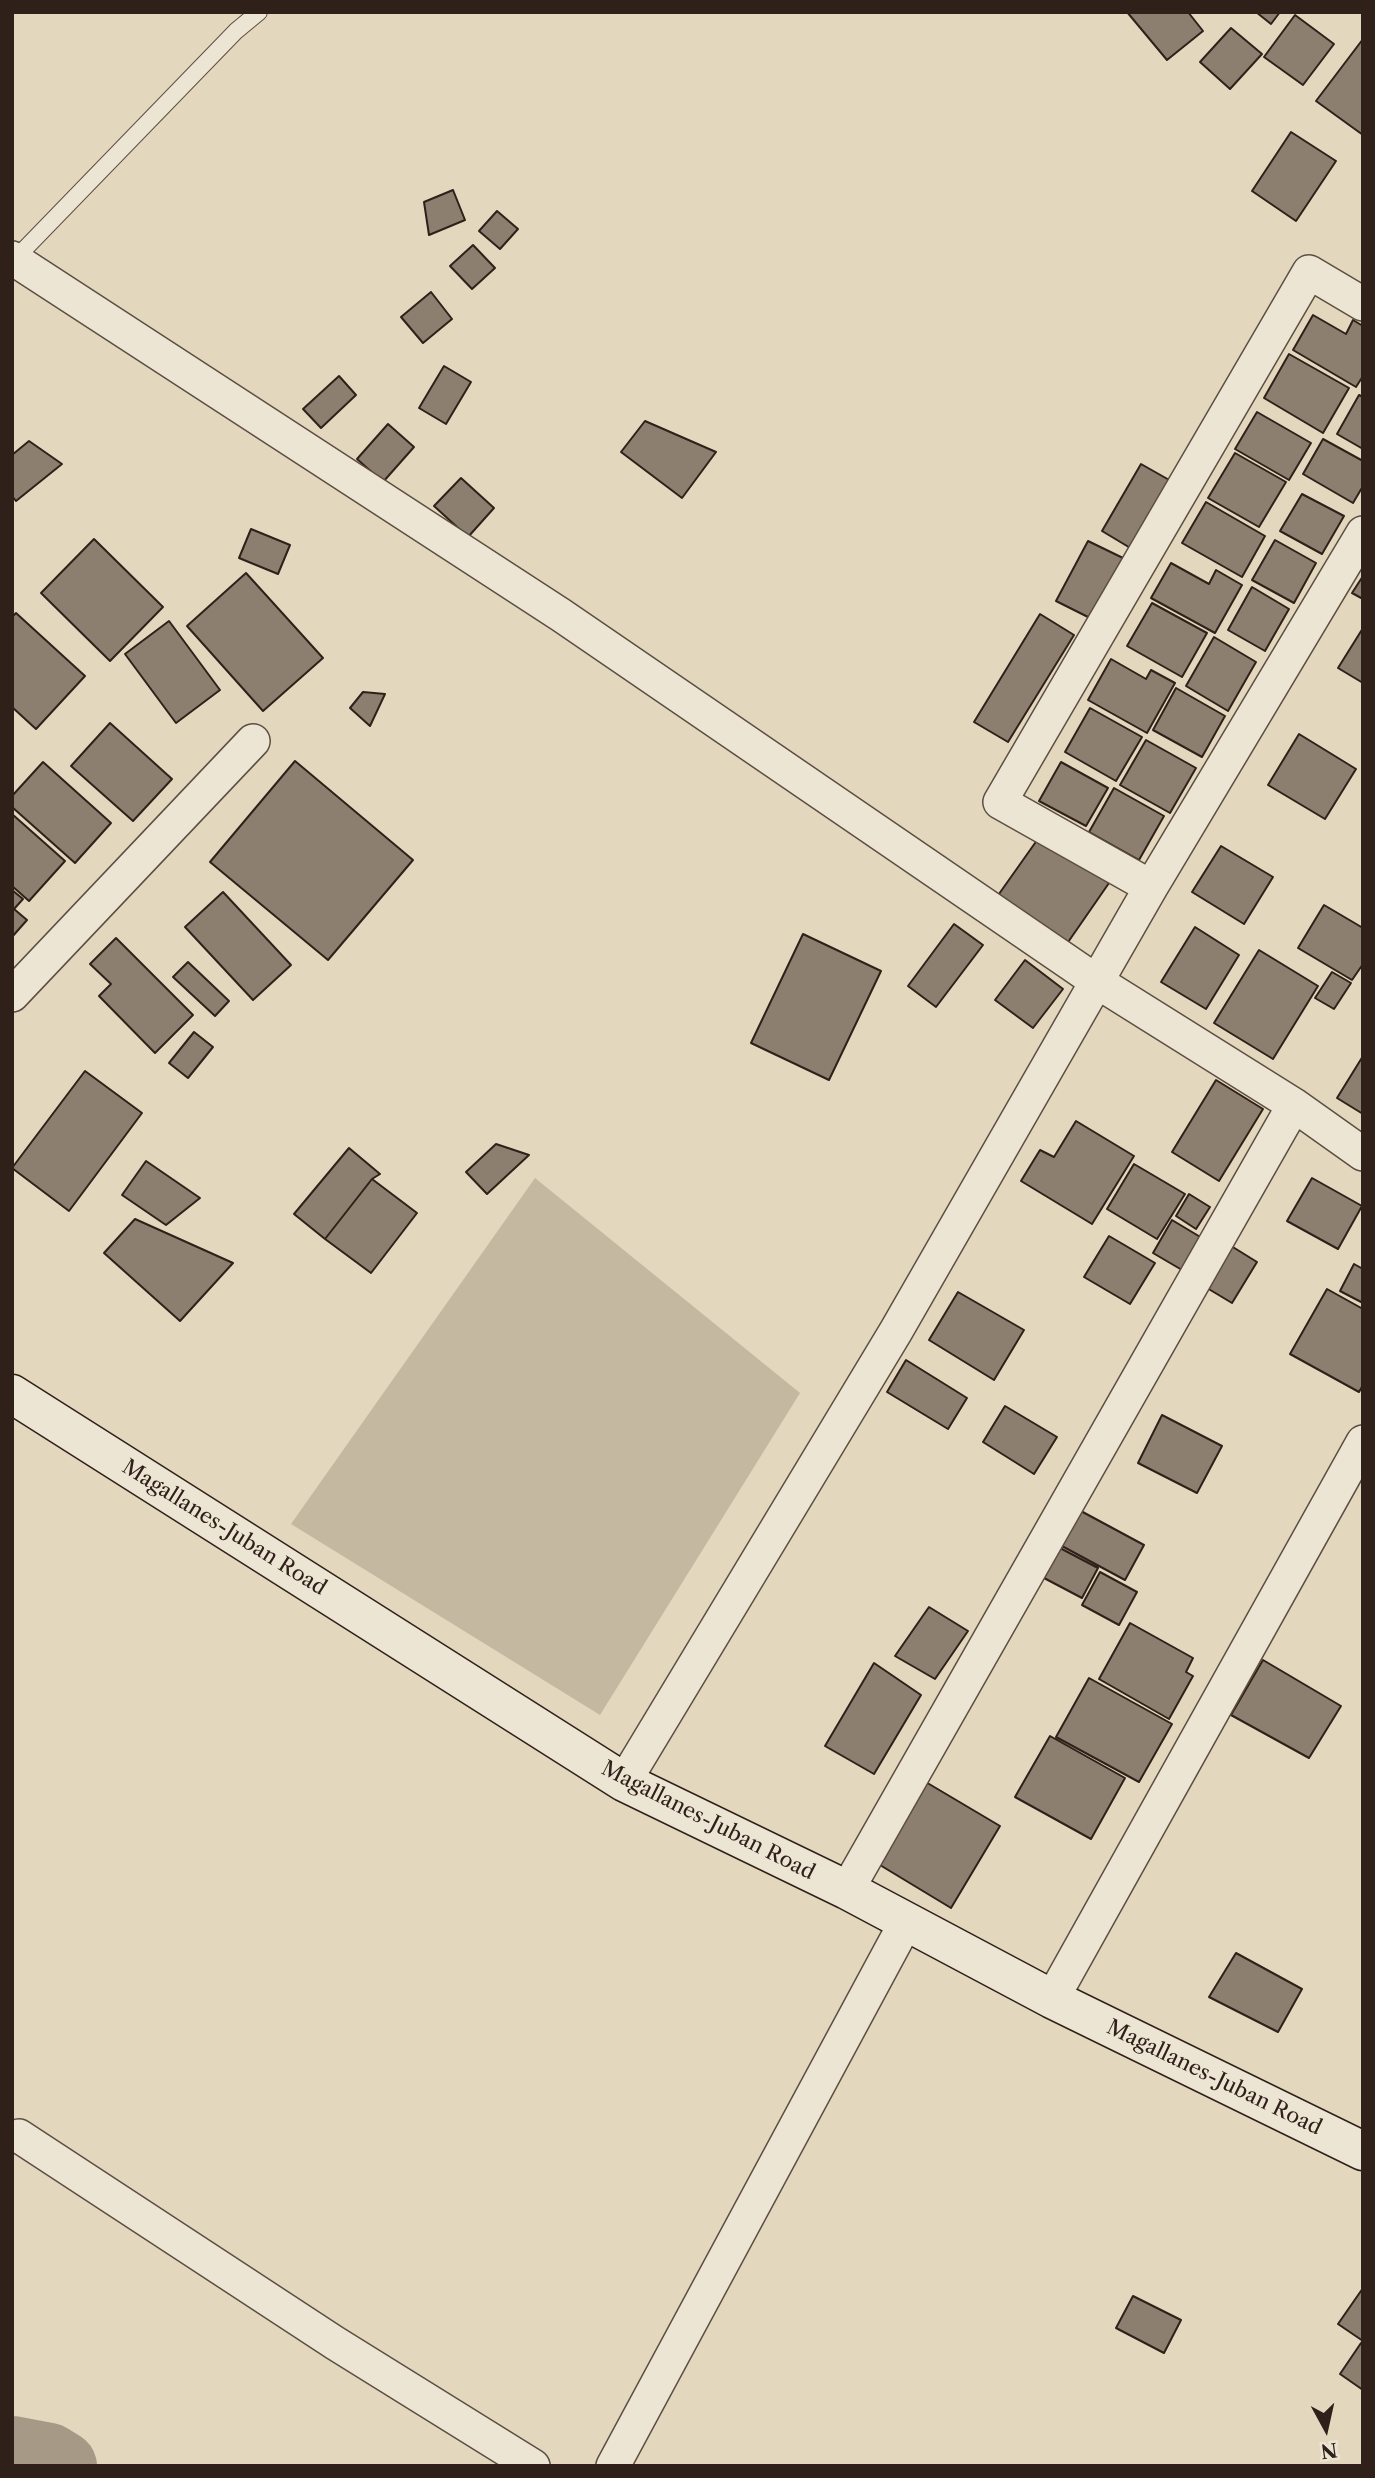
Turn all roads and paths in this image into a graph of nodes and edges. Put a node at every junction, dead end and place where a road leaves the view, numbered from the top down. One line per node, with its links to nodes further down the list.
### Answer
1 (259, 12): 2 (lane)
2 (13, 258): 7 (street)
3 (1363, 304): 6 (street)
4 (1363, 533): 6 (street)
5 (253, 741): 8 (street)
6 (1151, 887): 7 (street)
7 (1096, 981): 9 (street); 13 (street)
8 (12, 995)
9 (1294, 1105): 10 (street); 14 (street)
10 (1363, 1154)
11 (12, 1394): 13 (main road, Magallanes-Juban Road)
12 (1363, 1442): 16 (street)
13 (624, 1782): 14 (main road, Magallanes-Juban Road)
14 (847, 1890): 15 (main road, Magallanes-Juban Road)
15 (906, 1922): 16 (main road, Magallanes-Juban Road); 20 (street)
16 (1052, 1999): 18 (main road, Magallanes-Juban Road)
17 (19, 2136): 19 (street)
18 (1363, 2151)
19 (533, 2466)
20 (613, 2466)

